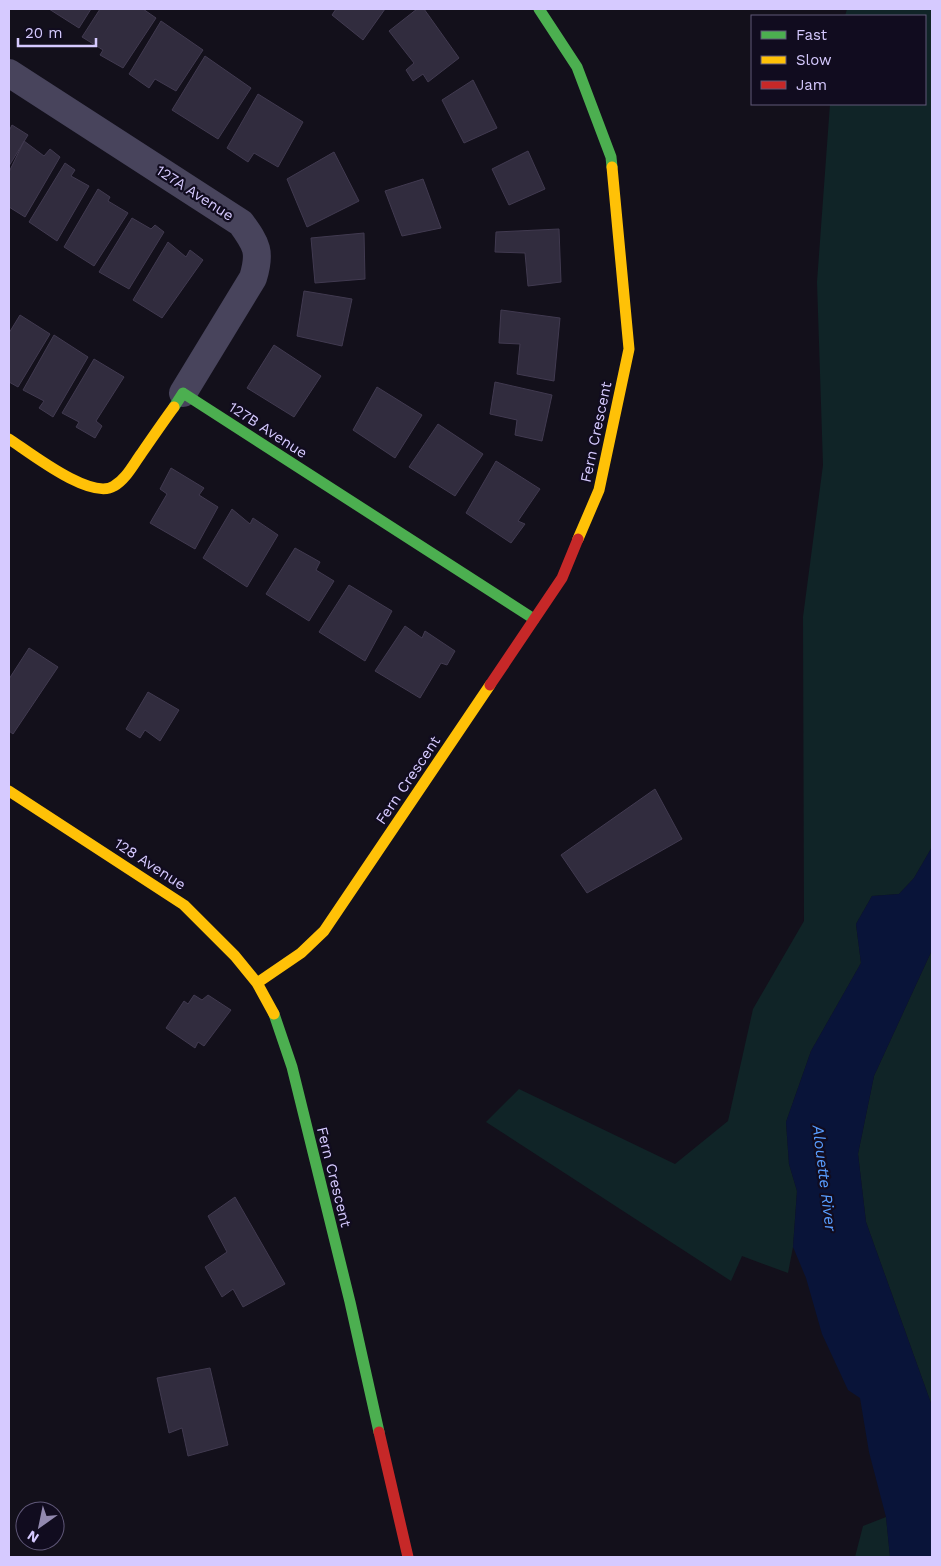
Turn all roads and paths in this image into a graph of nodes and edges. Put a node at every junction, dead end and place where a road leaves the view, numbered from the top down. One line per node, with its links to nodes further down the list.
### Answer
1 (539, 9): 5 (street, Fern Crescent)
2 (9, 73): 3 (street, 127A Avenue)
3 (183, 393): 4 (street); 5 (street, 127B Avenue)
4 (9, 439)
5 (534, 620): 7 (street, Fern Crescent)
6 (9, 791): 7 (street, 128 Avenue)
7 (257, 983): 8 (street, Fern Crescent)
8 (408, 1557)

